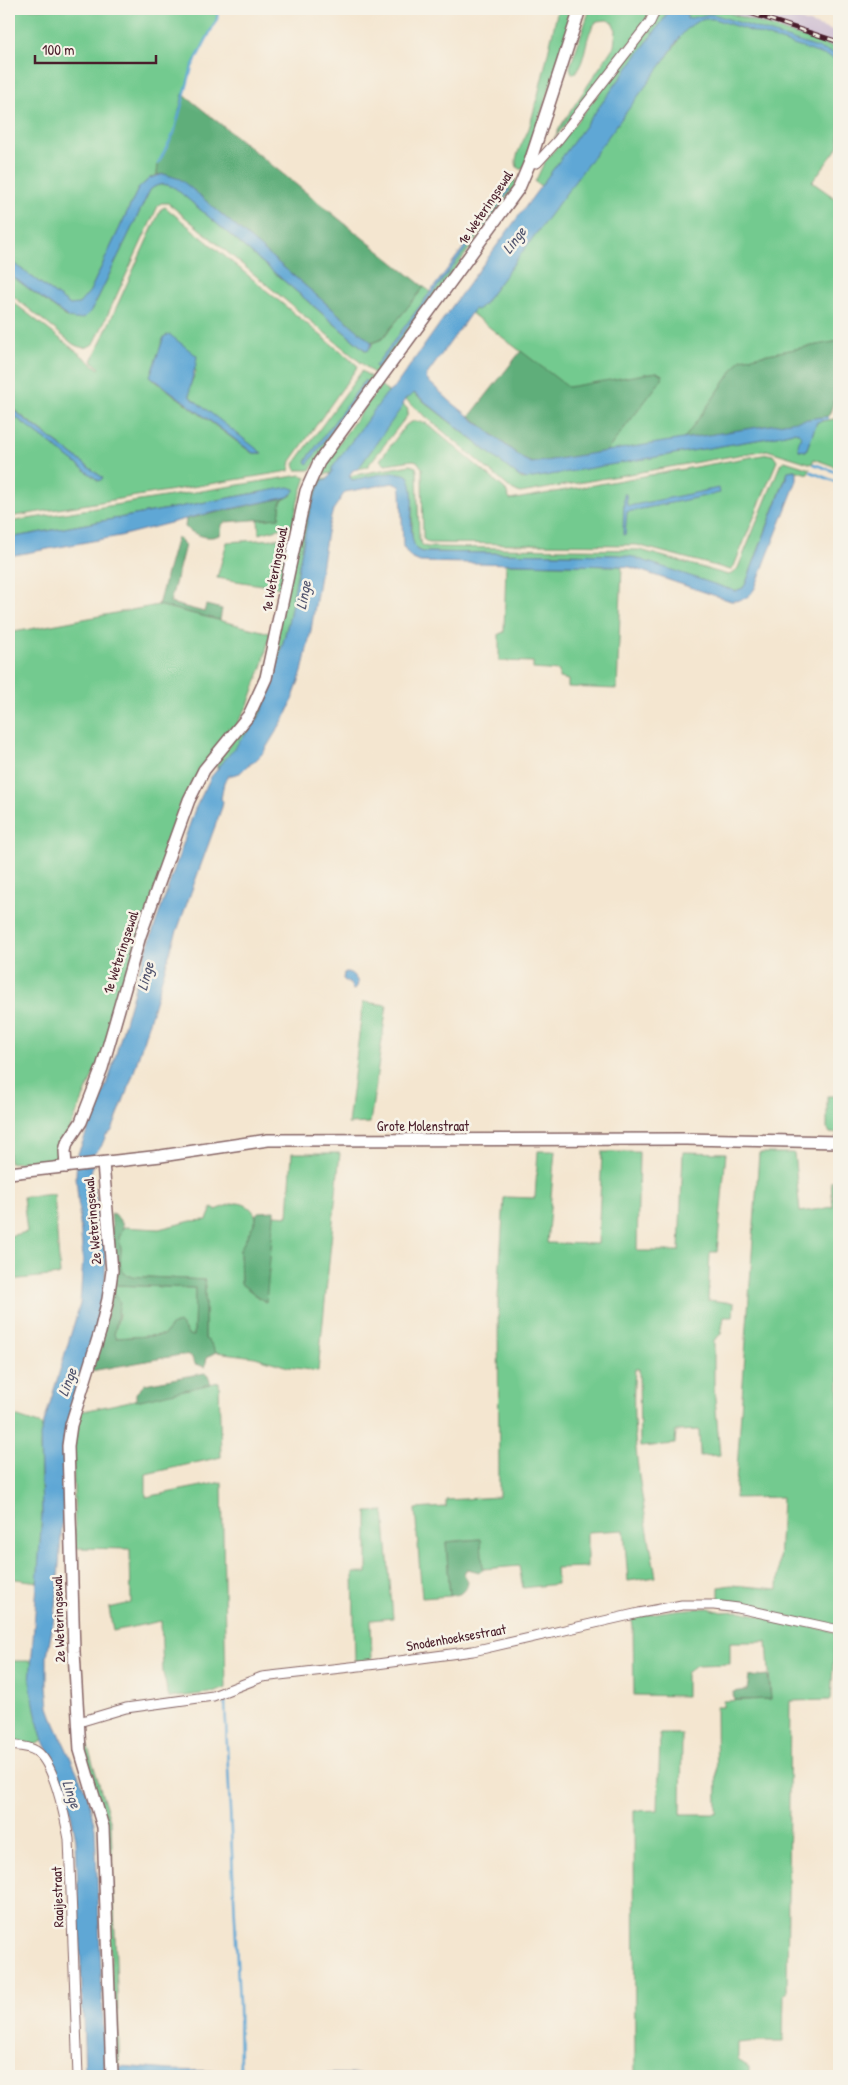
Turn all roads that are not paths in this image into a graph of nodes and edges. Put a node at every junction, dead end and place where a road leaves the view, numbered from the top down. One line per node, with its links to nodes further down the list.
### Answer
1 (580, 9): 3 (street, 1e Weteringsewal)
2 (656, 9): 3 (street)
3 (530, 162): 6 (street, 1e Weteringsewal)
4 (839, 1142): 5 (street, Grote Molenstraat)
5 (100, 1164): 6 (street, Grote Molenstraat); 9 (street, 2e Weteringsewal)
6 (70, 1167): 7 (street, Grote Molenstraat)
7 (9, 1173)
8 (839, 1630): 9 (street, Snodenhoeksestraat)
9 (79, 1722): 12 (street, 2e Weteringsewal)
10 (9, 1744): 11 (street, Raaijestraat)
11 (78, 2076)
12 (112, 2076)

